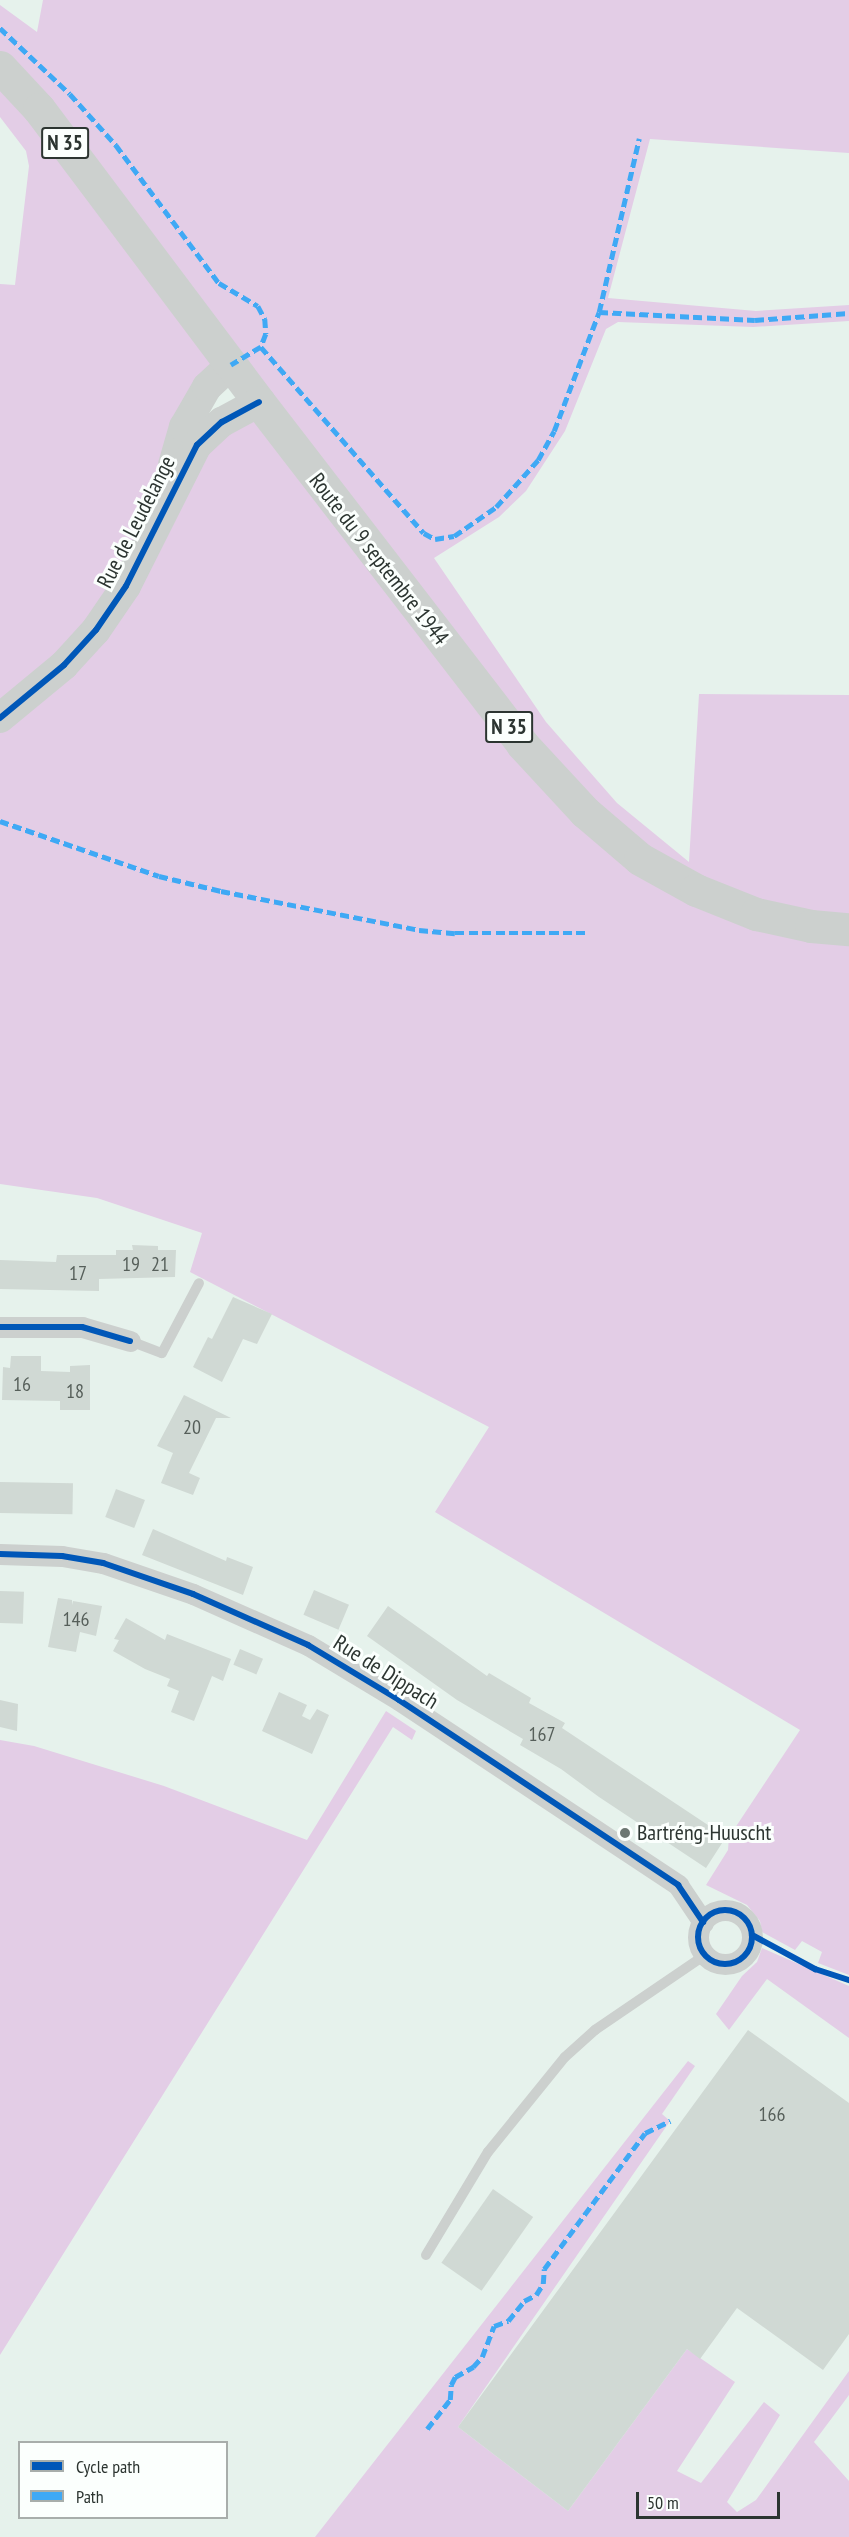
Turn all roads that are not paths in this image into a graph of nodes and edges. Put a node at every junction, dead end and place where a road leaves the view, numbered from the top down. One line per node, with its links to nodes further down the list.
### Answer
1 (0, 67): 2 (main road, Route du 9 septembre 1944 / N 35)
2 (231, 365): 3 (main road, Route du 9 septembre 1944 / N 35); 4 (street, Rue de Leudelange)
3 (259, 402): 4 (street, Rue de Leudelange); 6 (main road, Route du 9 septembre 1944 / N 35)
4 (154, 535): 5 (street, Rue de Leudelange)
5 (0, 718)
6 (849, 929)
7 (199, 1283): 9 (lane)
8 (0, 1327): 9 (street)
9 (130, 1341)
10 (0, 1554): 11 (street, Rue de Dippach)
11 (703, 1922): 12 (street); 12 (street)
12 (705, 1955): 13 (lane)
13 (426, 2255)

